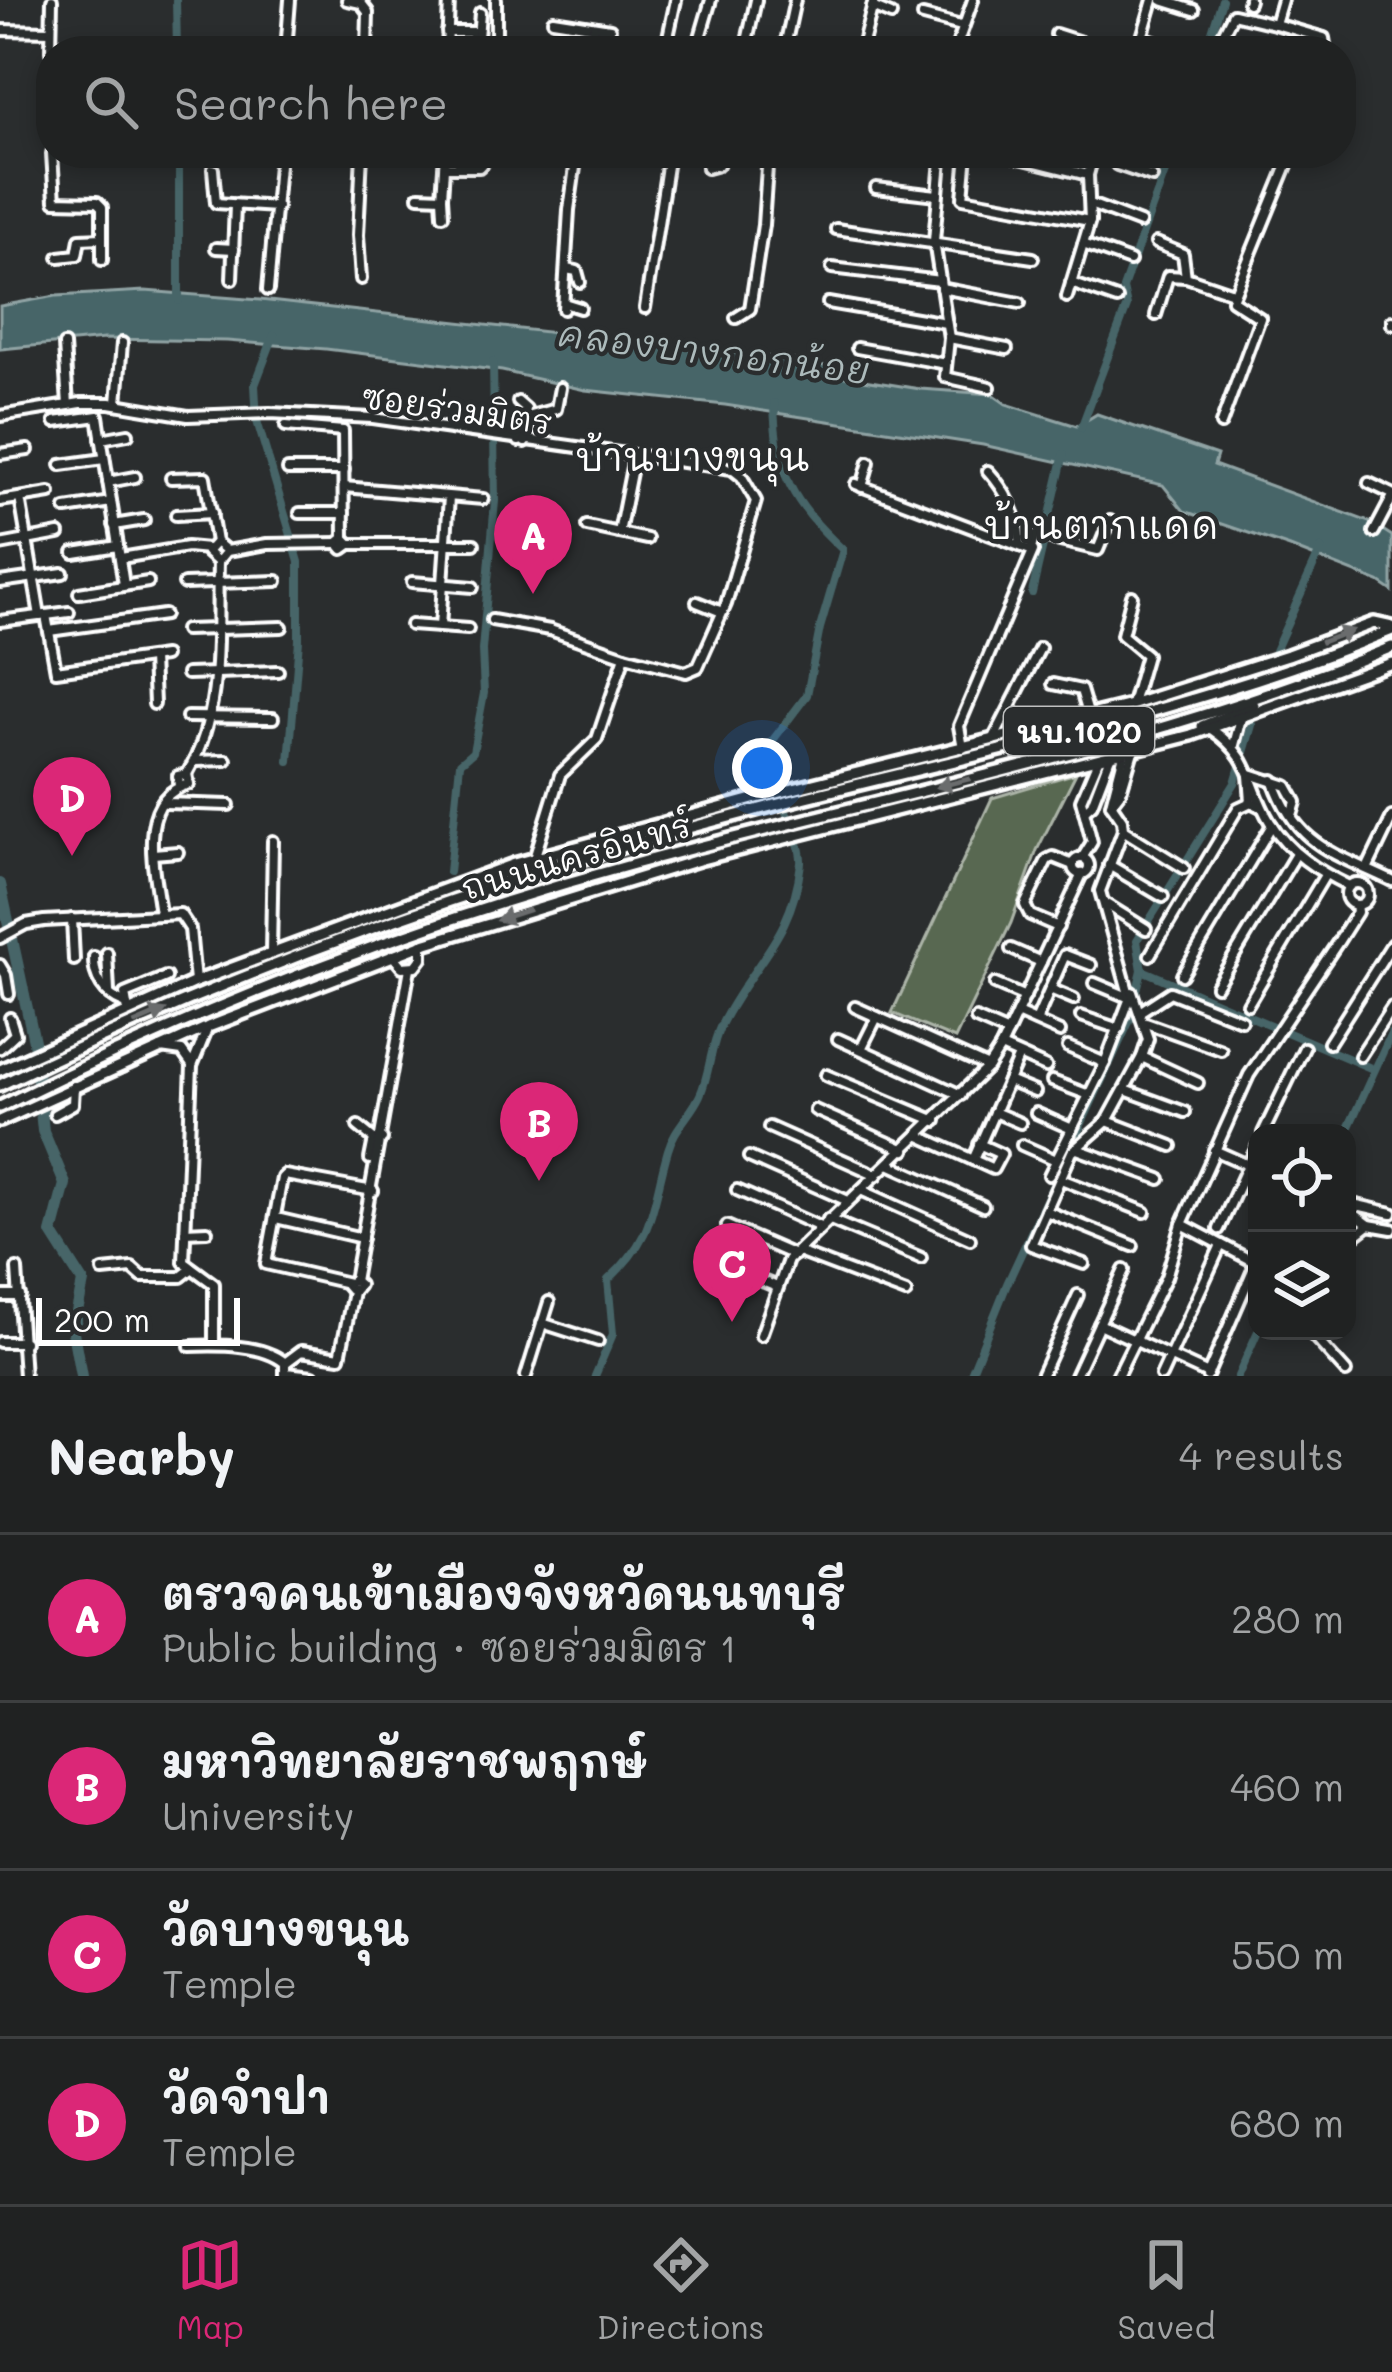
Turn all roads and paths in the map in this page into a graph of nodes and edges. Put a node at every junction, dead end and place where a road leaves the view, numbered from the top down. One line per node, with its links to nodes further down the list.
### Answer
1 (52, 0): 24 (street)
2 (290, 0): 29 (street)
3 (347, 0): 30 (street)
4 (449, 0): 25 (street)
5 (496, 0): 33 (street)
6 (676, 0): 35 (street)
7 (711, 0): 36 (street)
8 (757, 0): 37 (street)
9 (795, 0): 38 (street)
10 (973, 0): 21 (street)
11 (1157, 0): 14 (street); 42 (street)
12 (1282, 0): 19 (street)
13 (873, 3): 16 (street); 39 (street)
14 (1194, 10)
15 (480, 13): 26 (street)
16 (891, 15)
17 (923, 16): 21 (street)
18 (553, 20): 20 (street)
19 (1275, 24): 43 (street); 44 (street)
20 (594, 26): 23 (street); 34 (street)
21 (961, 26): 40 (street)
22 (0, 29): 24 (street)
23 (610, 29)
24 (51, 31): 28 (street)
25 (448, 32): 26 (street); 31 (street)
26 (478, 32): 32 (street)
27 (1056, 34): 41 (street)
28 (51, 36)
29 (287, 36)
30 (367, 36)
31 (448, 36)
32 (478, 36)
33 (496, 36)
34 (592, 36)
35 (667, 36)
36 (700, 36)
37 (749, 36)
38 (787, 36)
39 (865, 36)
40 (959, 36)
41 (1062, 36)
42 (1143, 36)
43 (1222, 36)
44 (1317, 36)
45 (53, 168): 72 (street)
46 (279, 168): 67 (street)
47 (361, 168): 86 (street)
48 (445, 168): 64 (street)
49 (576, 168): 83 (street)
50 (667, 168): 97 (street)
51 (766, 168): 99 (street)
52 (940, 168): 62 (street)
53 (966, 168): 69 (street)
54 (1060, 168): 59 (street)
55 (1090, 168): 59 (street)
56 (1126, 168): 60 (street)
57 (1286, 168): 91 (street)
58 (214, 169): 66 (street)
59 (1088, 175): 65 (street)
60 (1152, 177)
61 (876, 188): 62 (street)
62 (937, 195): 73 (street)
63 (419, 196): 64 (street)
64 (442, 197): 68 (street)
65 (1090, 204): 69 (street); 70 (street)
66 (235, 206): 67 (street); 77 (street)
67 (277, 207): 90 (street)
68 (443, 215)
69 (1090, 221): 75 (street)
70 (1140, 223)
71 (836, 229): 73 (street)
72 (102, 238): 78 (street); 80 (street)
73 (934, 241): 79 (street); 89 (street)
74 (1156, 243): 84 (street)
75 (1083, 244): 81 (street); 88 (street)
76 (216, 248): 77 (street)
77 (234, 249): 85 (street)
78 (59, 257)
79 (1033, 258)
80 (102, 260)
81 (1130, 261)
82 (832, 268): 89 (street)
83 (566, 269): 87 (street); 96 (street)
84 (1186, 277): 91 (street); 98 (street)
85 (232, 279)
86 (361, 279)
87 (580, 282)
88 (1071, 284): 92 (street); 93 (street)
89 (941, 285): 95 (street); 100 (street)
90 (268, 290)
91 (1233, 293): 114 (street)
92 (1067, 297)
93 (1117, 299)
94 (828, 303): 100 (street)
95 (1020, 303)
96 (580, 308)
97 (645, 308)
98 (1156, 315)
99 (736, 318)
100 (946, 323): 101 (street)
101 (949, 338): 105 (street); 106 (street)
102 (122, 343): 110 (street)
103 (64, 346): 111 (street)
104 (856, 348): 106 (street)
105 (1007, 349)
106 (946, 364): 107 (street)
107 (990, 387)
108 (560, 388): 118 (street)
109 (518, 402): 118 (street)
110 (117, 403): 111 (street, ซอยร่วมมิตร); 118 (street, ซอยร่วมมิตร)
111 (68, 405): 112 (street, ซอยร่วมมิตร)
112 (0, 416)
113 (55, 422): 117 (street)
114 (1221, 424)
115 (286, 426): 126 (street)
116 (128, 434): 117 (street)
117 (100, 439): 122 (street)
118 (522, 441): 121 (street, ซอยร่วมมิตร)
119 (28, 450): 120 (street)
120 (0, 454)
121 (634, 457): 150 (street); 181 (street, ซอยร่วมมิตร)
122 (104, 459): 124 (street); 130 (street)
123 (869, 462): 157 (street)
124 (61, 465)
125 (288, 470): 126 (street)
126 (344, 470): 132 (street)
127 (988, 471): 157 (street)
128 (135, 477): 130 (street)
129 (171, 478): 141 (street)
130 (107, 482): 139 (street)
131 (1369, 483): 134 (street)
132 (344, 487): 136 (street); 143 (street)
133 (50, 493): 135 (street)
134 (1392, 496): 149 (street)
135 (20, 497): 138 (street); 153 (street)
136 (449, 497): 137 (street); 155 (street)
137 (483, 499)
138 (0, 501)
139 (111, 502): 140 (street); 147 (street)
140 (66, 509)
141 (212, 513): 144 (street); 159 (street)
142 (301, 513): 143 (street)
143 (344, 513): 154 (street)
144 (176, 515)
145 (144, 520): 147 (street)
146 (1110, 521): 161 (street)
147 (114, 525): 160 (street)
148 (587, 526): 150 (street)
149 (1374, 532)
150 (620, 533): 152 (street)
151 (58, 534): 153 (street)
152 (647, 538)
153 (25, 540): 158 (street); 167 (street)
154 (344, 542): 155 (street); 162 (street)
155 (446, 542): 156 (street); 174 (street)
156 (474, 544)
157 (1018, 544): 161 (street)
158 (0, 545)
159 (212, 545): 162 (street); 164 (street); 165 (street)
160 (118, 546): 163 (street); 164 (street)
161 (1031, 549): 218 (street)
162 (227, 551): 165 (street)
163 (74, 553)
164 (120, 559): 175 (street)
165 (218, 562): 173 (street)
166 (63, 573): 167 (street)
167 (31, 578): 170 (street); 182 (street)
168 (148, 581): 175 (street)
169 (277, 581): 173 (street)
170 (0, 582)
171 (412, 583): 174 (street)
172 (184, 584): 173 (street)
173 (217, 584): 189 (street)
174 (443, 585): 176 (street); 188 (street)
175 (124, 586): 177 (street)
176 (472, 587)
177 (79, 593)
178 (1132, 596): 208 (street)
179 (697, 602): 181 (street)
180 (69, 612): 182 (street)
181 (722, 612): 197 (street, ซอยร่วมมิตร)
182 (43, 615): 185 (street); 193 (street)
183 (164, 615): 193 (street)
184 (492, 620): 197 (street)
185 (0, 621)
186 (411, 625): 188 (street)
187 (283, 627): 189 (street)
188 (440, 628): 190 (street)
189 (218, 629): 192 (street); 202 (street)
190 (468, 629)
191 (1392, 629): 198 (main road, ถนนนครอินทร์ / นบ.1020, one-way to 191); 205 (main road, ถนนนครอินทร์ / นบ.1020)
192 (185, 630)
193 (49, 631): 199 (street)
194 (1040, 648): 216 (street)
195 (1387, 649): 206 (main road, ถนนนครอินทร์ / นบ.1020)
196 (164, 656): 199 (street)
197 (625, 656): 240 (street)
198 (1288, 656): 205 (main road); 208 (main road, ถนนนครอินทร์ / นบ.1020)
199 (152, 658): 207 (street)
200 (1392, 663): 213 (main road, ถนนนครอินทร์ / นบ.1020)
201 (278, 670): 202 (street)
202 (215, 673): 203 (street); 211 (street)
203 (187, 674)
204 (1053, 684): 209 (street)
205 (1212, 694): 224 (main road, ถนนนครอินทร์ / นบ.1020)
206 (1268, 695): 215 (main road); 232 (main road, ถนนนครอินทร์ / นบ.1020, one-way to 232)
207 (154, 704)
208 (1131, 705): 209 (main road, ถนนนครอินทร์ / นบ.1020)
209 (1089, 716): 216 (main road, ถนนนครอินทร์ / นบ.1020)
210 (188, 717): 211 (street)
211 (210, 717): 212 (street); 222 (street)
212 (273, 718)
213 (1241, 718): 214 (main road, ถนนนครอินทร์ / นบ.1020); 217 (street)
214 (1211, 729): 215 (main road, ถนนนครอินทร์ / นบ.1020); 217 (street)
215 (1192, 735): 219 (main road, ถนนนครอินทร์ / นบ.1020)
216 (992, 741): 218 (main road, ถนนนครอินทร์ / นบ.1020)
217 (1234, 745): 223 (street)
218 (963, 748): 224 (main road, ถนนนครอินทร์ / นบ.1020)
219 (1129, 752): 220 (main road, ถนนนครอินทร์ / นบ.1020); 233 (street)
220 (1104, 759): 232 (main road, ถนนนครอินทร์ / นบ.1020); 239 (street)
221 (226, 760): 222 (street)
222 (195, 761): 227 (street)
223 (1249, 773): 226 (street); 229 (street); 244 (street)
224 (783, 797): 225 (main road, ถนนนครอินทร์ / นบ.1020)
225 (768, 801): 240 (main road, ถนนนครอินทร์ / นบ.1020); 254 (main road, ถนนนครอินทร์ / นบ.1020)
226 (1251, 802): 229 (street); 266 (street)
227 (164, 803): 228 (street); 237 (street)
228 (229, 805)
229 (1262, 807): 231 (street)
230 (1392, 817): 244 (street)
231 (1272, 825): 238 (street); 273 (street)
232 (797, 828): 234 (main road, ถนนนครอินทร์ / นบ.1020)
233 (1123, 830): 242 (street); 243 (street)
234 (783, 831): 253 (main road, ถนนนครอินทร์ / นบ.1020); 260 (main road, ถนนนครอินทร์ / นบ.1020, one-way to 260)
235 (273, 841): 263 (street)
236 (178, 852): 237 (street)
237 (153, 854): 252 (street)
238 (1296, 854): 246 (street); 279 (street)
239 (1082, 858): 241 (street); 245 (street)
240 (533, 859): 259 (main road, ถนนนครอินทร์ / นบ.1020)
241 (1073, 865): 245 (street); 256 (street)
242 (1109, 865): 249 (street); 250 (street)
243 (1184, 868)
244 (1367, 869): 247 (street)
245 (1082, 874): 256 (street)
246 (1325, 875): 248 (street); 286 (street)
247 (1392, 881)
248 (1349, 886): 251 (street); 251 (street)
249 (1163, 897)
250 (1104, 903): 257 (street); 275 (street)
251 (1356, 905): 351 (street)
252 (160, 914): 255 (street); 276 (street)
253 (463, 914): 260 (main road); 330 (main road, ถนนนครอินทร์ / นบ.1020)
254 (407, 917): 259 (main road); 324 (main road, ถนนนครอินทร์ / นบ.1020, one-way to 254)
255 (72, 919): 258 (street); 268 (street)
256 (1058, 927): 269 (street)
257 (1146, 928)
258 (1, 938)
259 (310, 938): 263 (main road, ถนนนครอินทร์ / นบ.1020)
260 (424, 944): 265 (main road, ถนนนครอินทร์ / นบ.1020); 272 (street)
261 (1392, 944): 304 (street)
262 (1011, 949): 269 (street)
263 (272, 952): 276 (main road, ถนนนครอินทร์ / นบ.1020)
264 (107, 953): 281 (street)
265 (392, 955): 272 (street); 299 (main road, ถนนนครอินทร์ / นบ.1020)
266 (1150, 955)
267 (94, 957): 281 (street)
268 (74, 960)
269 (1041, 962): 283 (street)
270 (0, 965): 282 (street)
271 (1091, 965): 280 (street)
272 (410, 968): 345 (street)
273 (1182, 975)
274 (166, 977): 287 (street)
275 (1127, 980): 284 (street); 290 (street)
276 (195, 982): 287 (main road, ถนนนครอินทร์ / นบ.1020)
277 (1094, 983): 284 (street)
278 (995, 985): 283 (street)
279 (1216, 986)
280 (1050, 989): 285 (street); 297 (street)
281 (109, 992): 287 (street)
282 (9, 994)
283 (1024, 997): 291 (street)
284 (1130, 998): 300 (street)
285 (1074, 999)
286 (1248, 1004)
287 (126, 1007): 319 (main road, ถนนนครอินทร์ / นบ.1020)
288 (855, 1007): 293 (street)
289 (1392, 1007): 313 (street)
290 (1141, 1010): 296 (street); 298 (street)
291 (1017, 1013): 297 (street); 302 (street)
292 (1081, 1016): 300 (street)
293 (877, 1017): 310 (street); 317 (street)
294 (10, 1018): 307 (street)
295 (976, 1018): 302 (street)
296 (1241, 1020)
297 (1036, 1021): 301 (street)
298 (1144, 1023): 311 (street); 314 (street)
299 (208, 1027): 308 (main road, ถนนนครอินทร์ / นบ.1020); 316 (street)
300 (1119, 1029): 315 (street)
301 (1060, 1032)
302 (1008, 1033): 305 (street)
303 (838, 1039): 310 (street)
304 (1328, 1043)
305 (1001, 1047): 312 (street); 317 (street)
306 (1068, 1047): 315 (street)
307 (0, 1048)
308 (160, 1048): 316 (street); 325 (main road, ถนนนครอินทร์ / นบ.1020)
309 (1304, 1048): 340 (street)
310 (861, 1049): 328 (street)
311 (1221, 1050)
312 (1019, 1055): 318 (street); 321 (street)
313 (1360, 1056)
314 (1142, 1057): 323 (street); 326 (street)
315 (1105, 1064): 329 (street)
316 (192, 1066): 379 (street)
317 (988, 1067): 328 (street)
318 (1046, 1067)
319 (0, 1070)
320 (826, 1075): 337 (street)
321 (1008, 1081): 327 (street); 332 (street)
322 (1052, 1081): 329 (street)
323 (1198, 1083)
324 (0, 1085)
325 (74, 1086): 335 (street); 336 (main road, ถนนนครอินทร์ / นบ.1020)
326 (1125, 1090): 333 (street); 338 (street)
327 (1035, 1092)
328 (962, 1095): 337 (street)
329 (1089, 1095): 343 (street)
330 (0, 1107)
331 (815, 1110): 350 (street)
332 (994, 1112): 339 (street); 346 (street)
333 (1185, 1112)
334 (1036, 1113): 343 (street)
335 (55, 1114)
336 (0, 1120)
337 (936, 1121): 344 (street)
338 (1108, 1121): 348 (street); 349 (street)
339 (1020, 1123)
340 (1267, 1124)
341 (358, 1126): 345 (street)
342 (769, 1127): 359 (street)
343 (1072, 1129): 355 (street)
344 (920, 1136): 350 (street); 354 (street)
345 (378, 1139): 353 (street); 364 (street)
346 (980, 1144): 354 (street); 354 (street)
347 (1022, 1145): 355 (street)
348 (1172, 1146)
349 (1077, 1148): 360 (street); 361 (street)
350 (905, 1150): 356 (street)
351 (1214, 1150): 357 (street); 372 (street)
352 (749, 1157): 365 (street)
353 (370, 1159)
354 (973, 1160)
355 (1056, 1160): 358 (street)
356 (889, 1164): 359 (street); 366 (street)
357 (1248, 1165): 377 (street)
358 (1049, 1174)
359 (877, 1175): 363 (street)
360 (1060, 1179): 367 (street); 368 (street)
361 (1160, 1179)
362 (737, 1190): 375 (street)
363 (860, 1190): 365 (street); 382 (street)
364 (373, 1191): 370 (street); 381 (street)
365 (848, 1201): 371 (street)
366 (983, 1206)
367 (1046, 1211): 384 (street); 388 (street)
368 (1144, 1212)
369 (1392, 1213): 374 (street)
370 (276, 1219): 381 (street); 393 (street)
371 (829, 1219): 375 (street); 386 (street)
372 (1182, 1224): 383 (street); 405 (street)
373 (727, 1226): 385 (street)
374 (1370, 1226): 376 (street); 380 (street)
375 (820, 1227): 385 (street)
376 (1392, 1228)
377 (1220, 1229)
378 (207, 1231): 379 (street)
379 (184, 1232): 390 (street)
380 (1356, 1236)
381 (363, 1238): 393 (street)
382 (970, 1239)
383 (1222, 1245): 410 (street); 413 (street)
384 (1133, 1246)
385 (796, 1253): 394 (street); 395 (street)
386 (921, 1258)
387 (714, 1261): 394 (street)
388 (1084, 1264)
389 (17, 1269): 398 (street)
390 (190, 1270): 392 (street); 408 (street)
391 (1124, 1270): 401 (street)
392 (104, 1271)
393 (352, 1285): 411 (street)
394 (777, 1287): 402 (street)
395 (905, 1293)
396 (1078, 1295): 417 (street)
397 (0, 1296): 398 (street)
398 (20, 1296): 407 (street)
399 (548, 1302): 400 (street)
400 (542, 1324): 404 (street); 416 (street)
401 (1099, 1324): 405 (street); 418 (street)
402 (760, 1335)
403 (1317, 1340): 412 (street)
404 (598, 1341)
405 (1134, 1341): 410 (street); 419 (street)
406 (0, 1342): 407 (street)
407 (24, 1342): 414 (street)
408 (214, 1345): 409 (street); 411 (street)
409 (190, 1346)
410 (1169, 1358): 413 (street); 420 (street)
411 (285, 1371): 415 (street)
412 (1346, 1372)
413 (1207, 1375)
414 (24, 1376)
415 (313, 1376)
416 (526, 1376)
417 (1041, 1376)
418 (1075, 1376)
419 (1117, 1376)
420 (1161, 1376)

